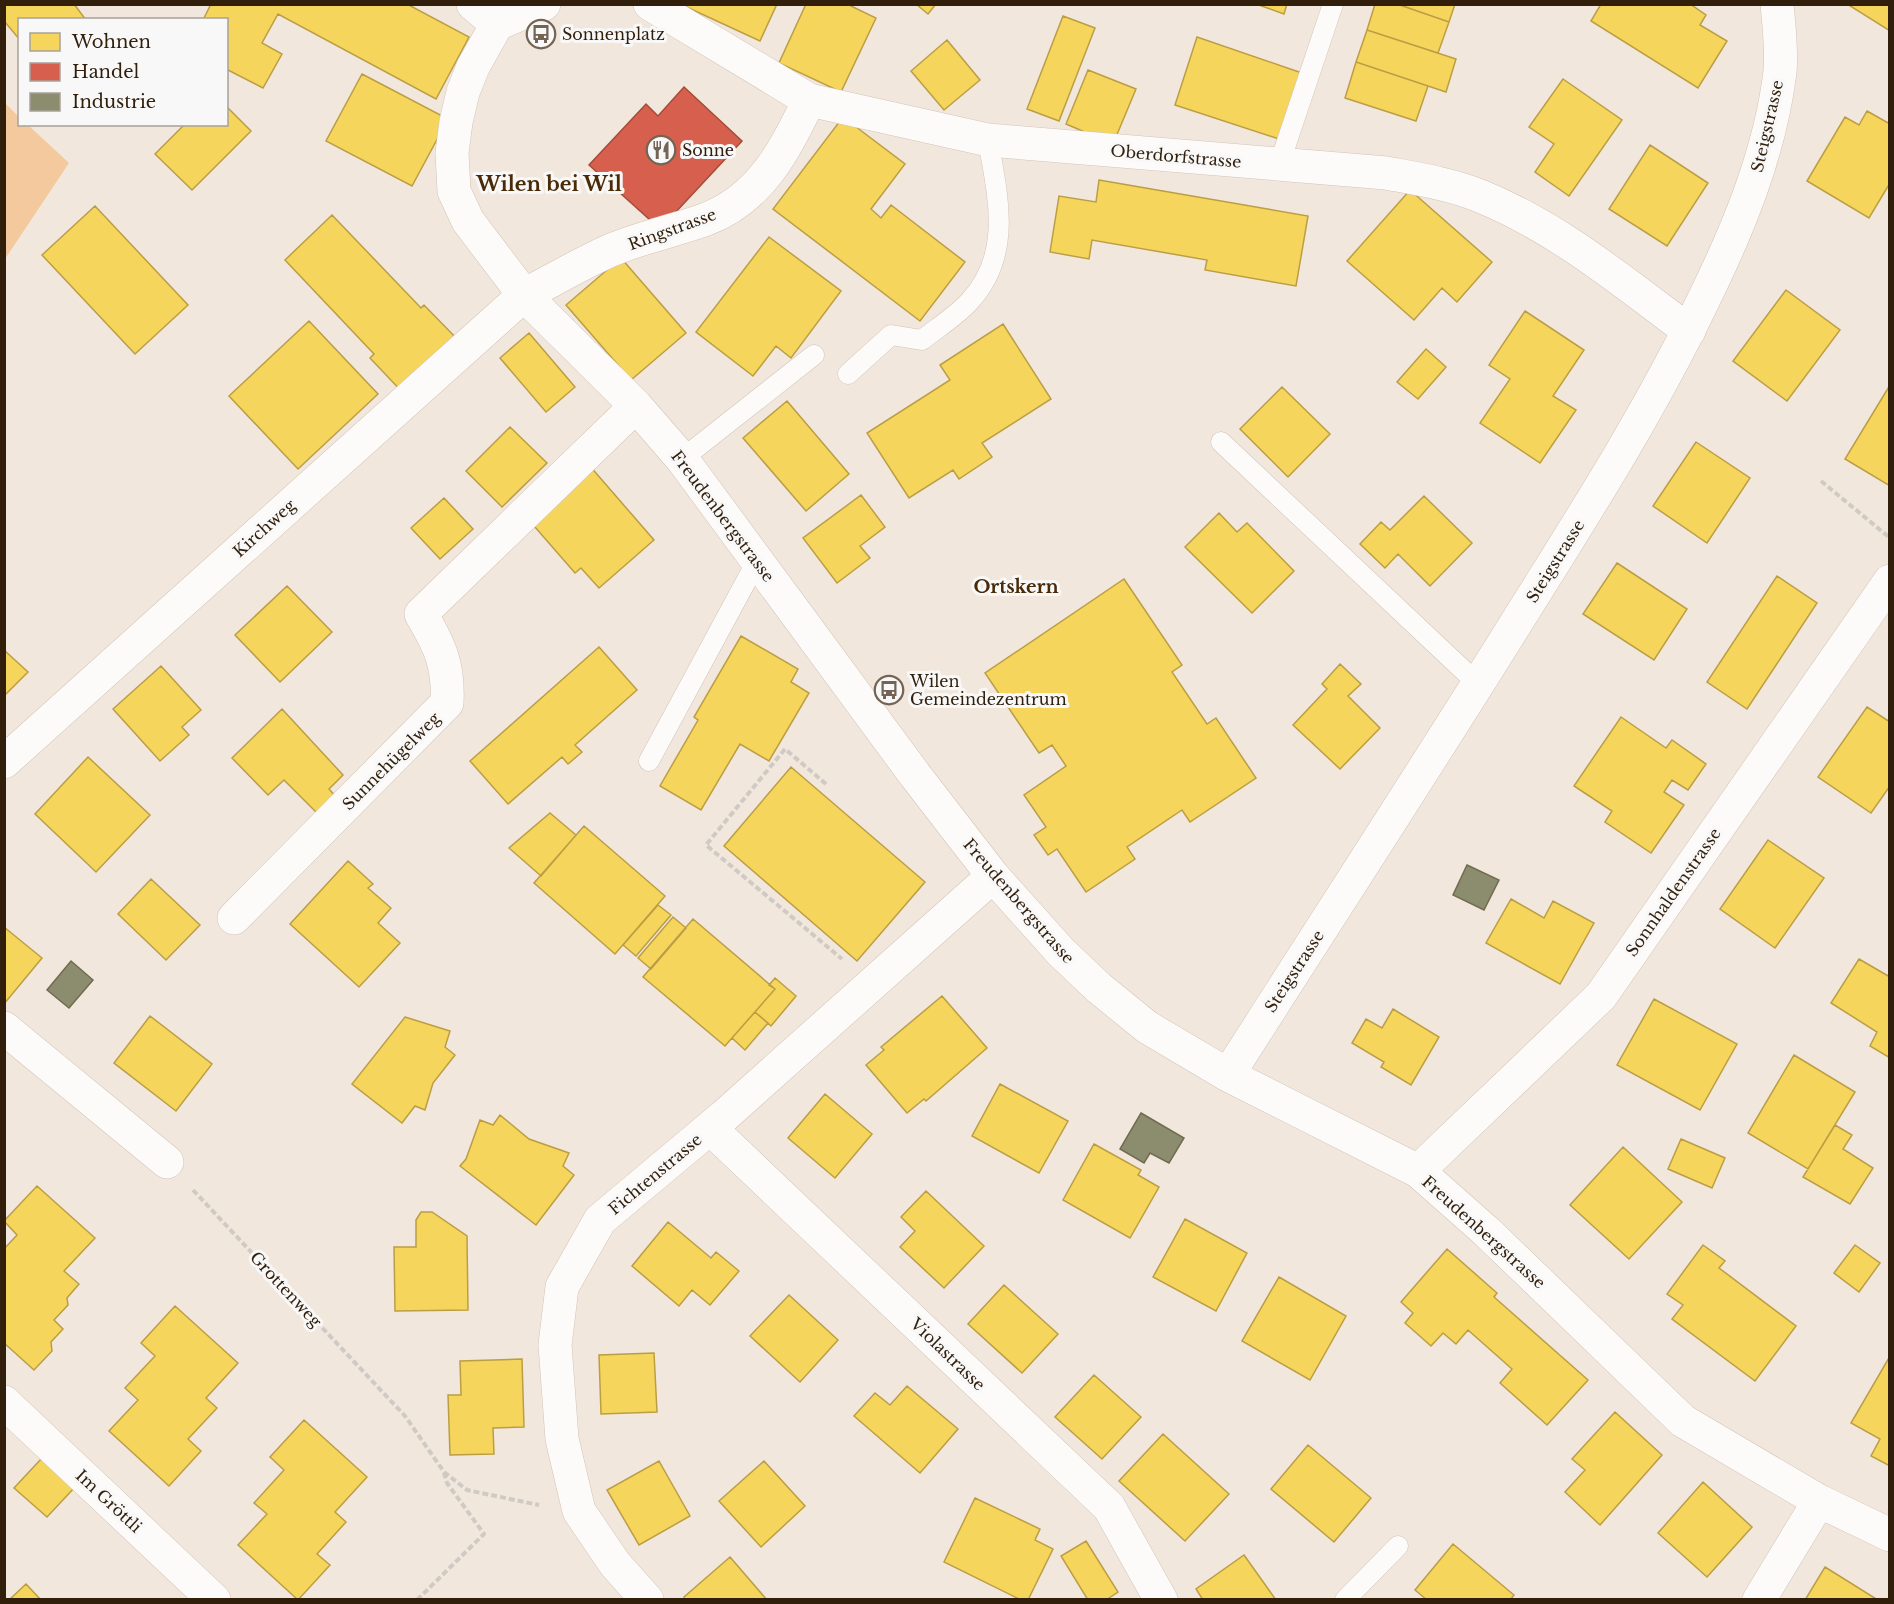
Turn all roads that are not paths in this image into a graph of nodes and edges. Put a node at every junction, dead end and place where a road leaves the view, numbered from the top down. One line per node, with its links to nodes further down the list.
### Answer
1 (544, 4): 5 (street)
2 (650, 4): 6 (street, Oberdorfstrasse)
3 (1333, 4): 8 (lane)
4 (1777, 4): 10 (street, Steigstrasse)
5 (485, 14): 9 (street, Freudenbergstrasse)
6 (809, 100): 7 (street, Oberdorfstrasse); 9 (street, Ringstrasse)
7 (988, 140): 8 (street, Oberdorfstrasse); 12 (lane)
8 (1280, 165): 10 (street, Oberdorfstrasse)
9 (524, 295): 13 (street, Freudenbergstrasse); 20 (street, Kirchweg)
10 (1689, 331): 18 (street, Steigstrasse)
11 (814, 355): 15 (lane)
12 (848, 374)
13 (636, 406): 15 (street, Freudenbergstrasse); 22 (street, Sunnehügelweg)
14 (1221, 442): 18 (lane)
15 (682, 459): 16 (street, Freudenbergstrasse)
16 (757, 561): 19 (lane); 21 (street, Freudenbergstrasse)
17 (1890, 581): 27 (street, Sonnhaldenstrasse)
18 (1478, 684): 24 (street, Steigstrasse)
19 (649, 761)
20 (4, 762)
21 (993, 876): 24 (street, Freudenbergstrasse); 25 (street, Fichtenstrasse)
22 (234, 918)
23 (4, 1028): 26 (street)
24 (1228, 1075): 27 (street, Freudenbergstrasse)
25 (710, 1128): 33 (street, Fichtenstrasse); 34 (street, Violastrasse)
26 (167, 1162)
27 (1418, 1172): 29 (street, Freudenbergstrasse)
28 (4, 1402): 32 (street, Im Gröttli)
29 (1819, 1501): 30 (street, Freudenbergstrasse); 36 (street)
30 (1890, 1535)
31 (1398, 1546): 35 (lane)
32 (214, 1599)
33 (647, 1599)
34 (1161, 1599)
35 (1345, 1599)
36 (1759, 1599)

